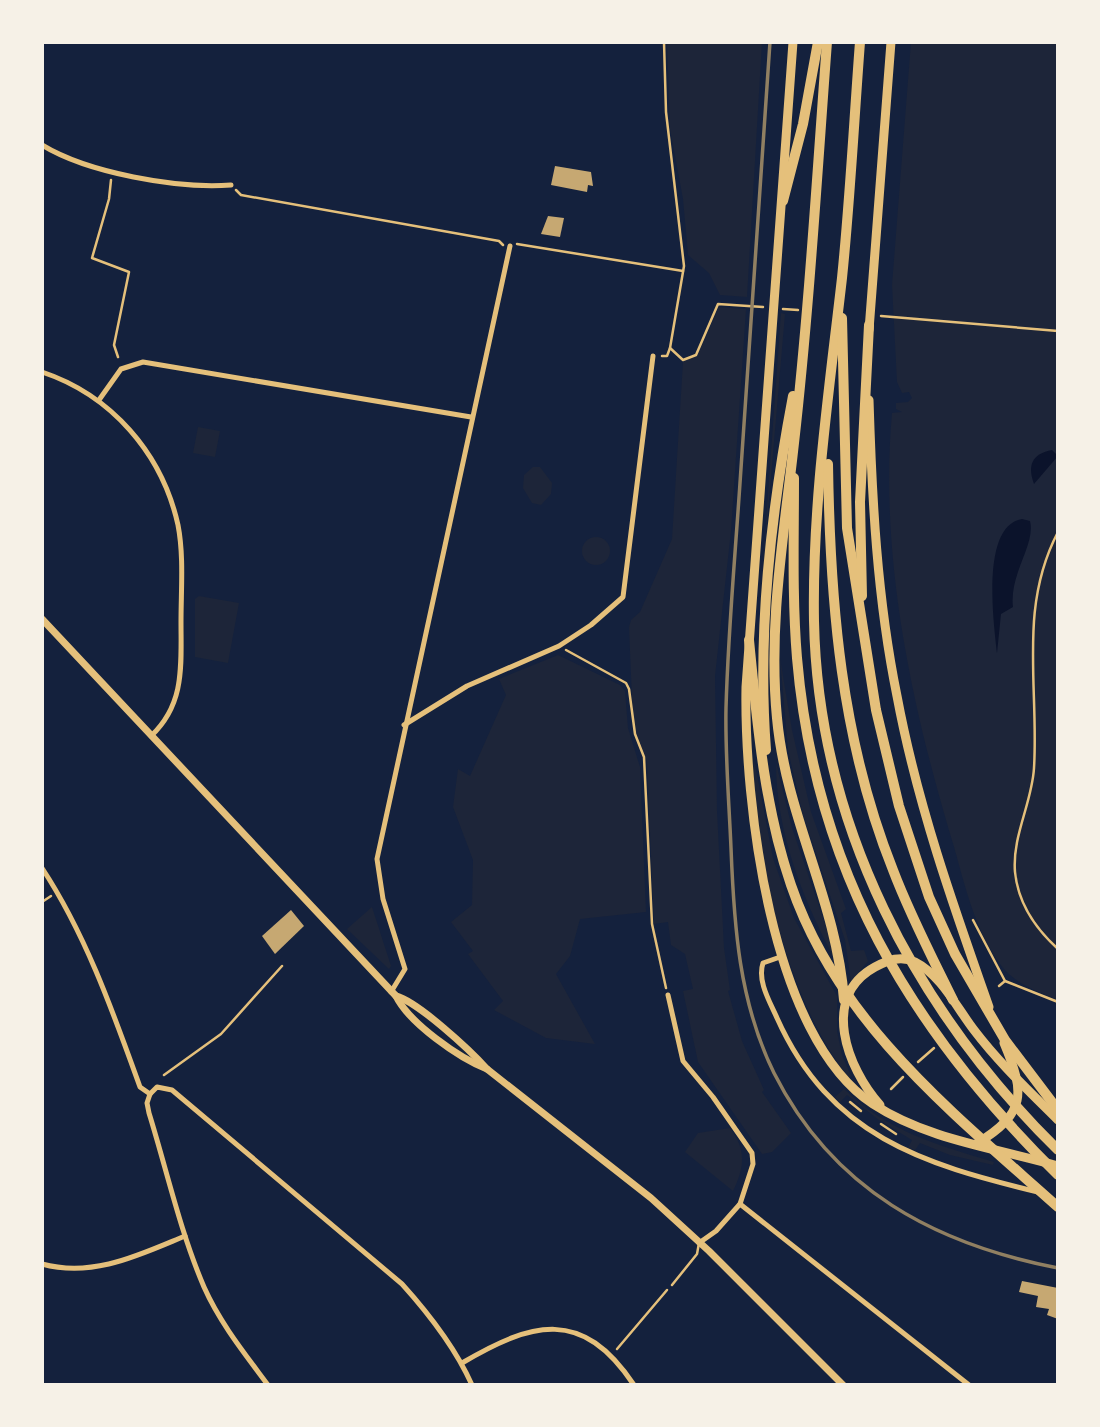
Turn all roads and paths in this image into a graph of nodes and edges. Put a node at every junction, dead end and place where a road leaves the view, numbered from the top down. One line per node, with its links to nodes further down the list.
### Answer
1 (664, 42): 14 (path)
2 (793, 42): 11 (main road)
3 (818, 42): 11 (highway)
4 (827, 42): 20 (highway)
5 (860, 42): 15 (highway)
6 (891, 42): 18 (main road)
7 (42, 145): 8 (street)
8 (111, 171): 9 (street); 23 (path)
9 (231, 185)
10 (241, 195): 13 (path)
11 (783, 201): 32 (main road)
12 (518, 244): 14 (path)
13 (509, 246): 26 (street)
14 (682, 271): 21 (path)
15 (842, 275): 27 (highway); 31 (highway)
16 (718, 304): 21 (path)
17 (906, 318): 19 (path)
18 (869, 325): 31 (highway); 53 (main road)
19 (1058, 331)
20 (803, 343): 28 (highway); 36 (highway)
21 (670, 348): 22 (path)
22 (653, 356): 33 (street)
23 (118, 357)
24 (42, 372): 25 (street)
25 (99, 400): 26 (street); 35 (street)
26 (471, 417): 34 (street)
27 (827, 418): 49 (highway); 64 (highway)
28 (794, 444): 48 (highway); 66 (highway)
29 (1058, 533): 41 (path)
30 (42, 619): 35 (street)
31 (863, 625): 57 (highway)
32 (749, 640): 36 (highway); 42 (main road)
33 (559, 646): 34 (street); 47 (path)
34 (404, 725): 46 (street)
35 (151, 736): 46 (street)
36 (770, 800): 69 (highway)
37 (42, 868): 55 (street)
38 (53, 895): 39 (path)
39 (42, 902)
40 (973, 920): 44 (path)
41 (1058, 949)
42 (783, 956): 59 (main road); 67 (street)
43 (282, 965): 51 (path)
44 (1005, 981): 45 (path); 50 (path)
45 (999, 986)
46 (394, 994): 71 (street)
47 (667, 995): 68 (street)
48 (845, 1000): 49 (main road); 59 (main road)
49 (953, 1000): 53 (main road)
50 (1058, 1002)
51 (164, 1075)
52 (904, 1076): 54 (path)
53 (1020, 1082): 60 (main road); 63 (main road)
54 (891, 1089)
55 (150, 1094): 70 (street); 75 (street)
56 (848, 1099): 58 (path)
57 (1058, 1110)
58 (864, 1114)
59 (888, 1114): 63 (main road)
60 (1058, 1120)
61 (875, 1121): 62 (path)
62 (897, 1134)
63 (975, 1144): 65 (main road)
64 (1058, 1150)
65 (1056, 1166)
66 (1058, 1175)
67 (1058, 1197)
68 (740, 1204): 71 (street); 80 (street)
69 (1058, 1208)
70 (185, 1236): 72 (street); 76 (street)
71 (699, 1243): 73 (lane); 79 (street)
72 (42, 1264)
73 (672, 1285): 74 (path)
74 (617, 1349)
75 (462, 1363): 77 (street); 78 (street)
76 (268, 1385)
77 (472, 1385)
78 (634, 1385)
79 (843, 1385)
80 (969, 1385)

